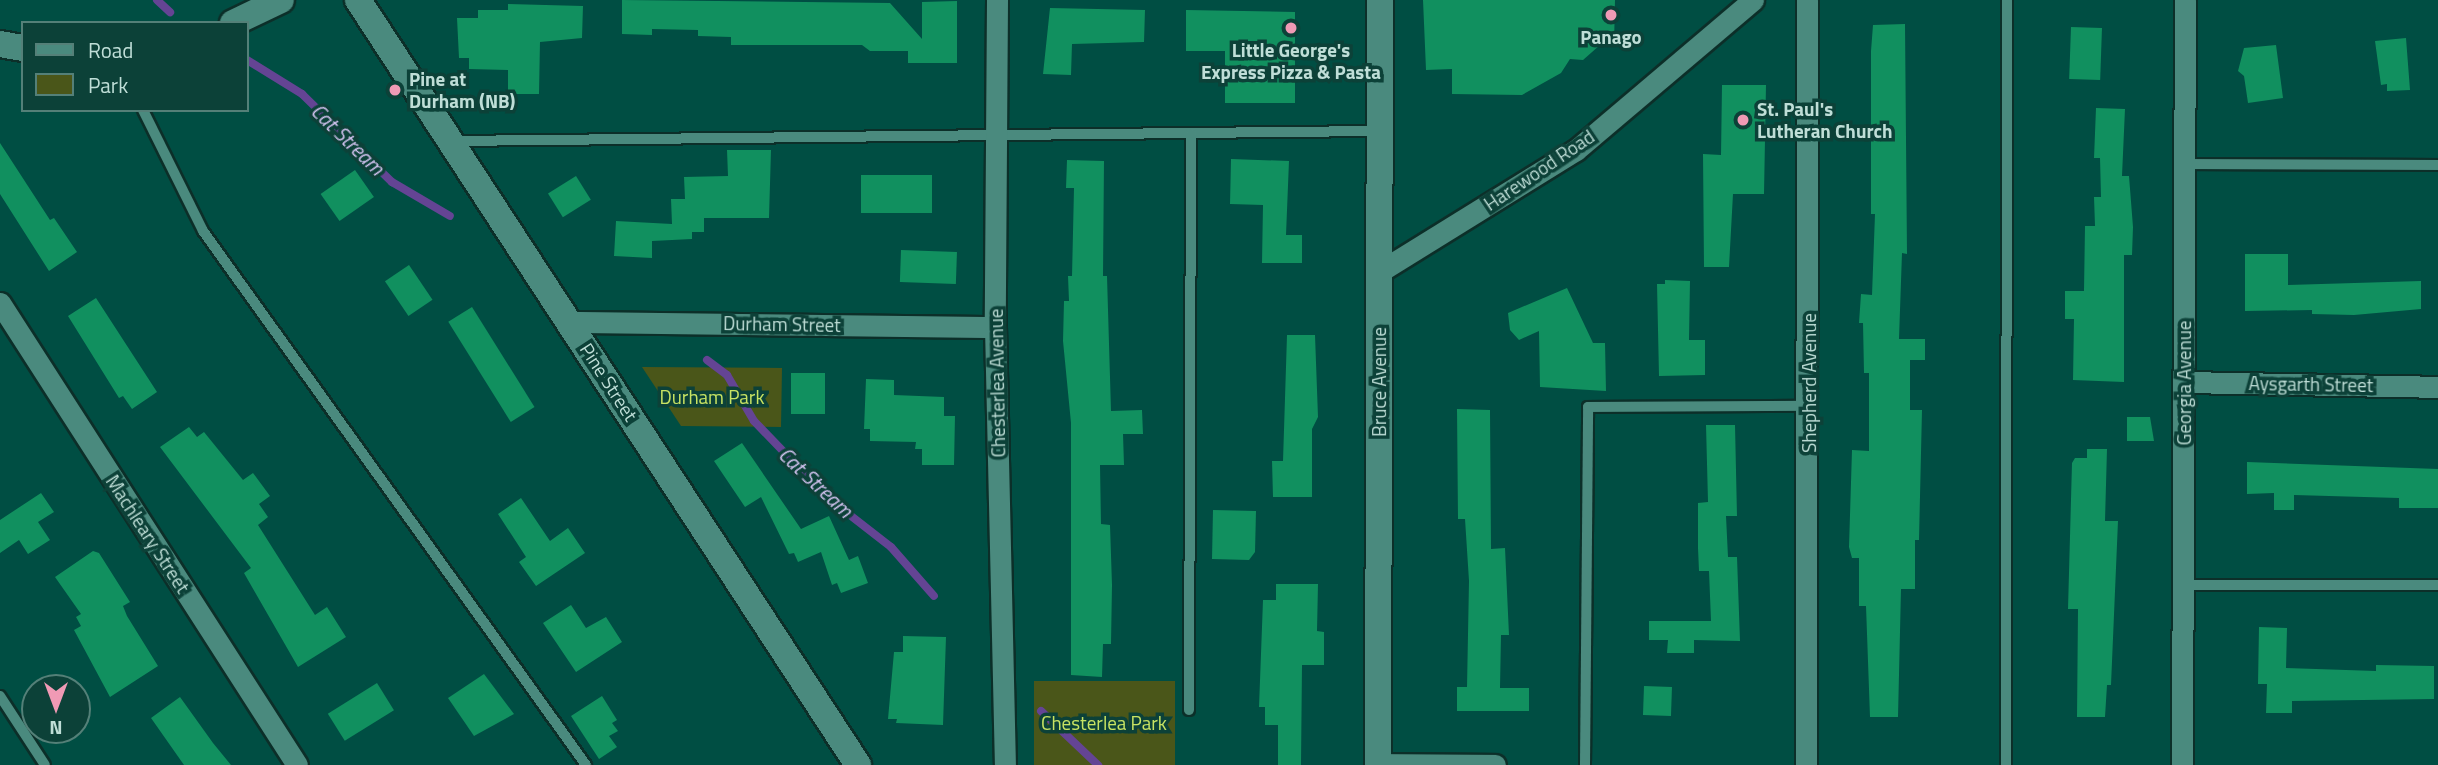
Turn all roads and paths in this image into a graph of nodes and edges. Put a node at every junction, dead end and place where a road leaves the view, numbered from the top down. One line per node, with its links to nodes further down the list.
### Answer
1 (281, 0): 9 (street)
2 (358, 0): 16 (street, Pine Street)
3 (997, 0): 15 (street, Chesterlea Avenue)
4 (1380, 0): 13 (street, Bruce Avenue)
5 (1753, 0): 19 (street, Harewood Road)
6 (1807, 0): 25 (street, Shepherd Avenue)
7 (2007, 0): 39 (lane)
8 (2185, 0): 17 (street, Georgia Avenue)
9 (237, 21)
10 (0, 44): 11 (street)
11 (21, 48)
12 (144, 112): 33 (lane)
13 (1380, 131): 14 (lane); 19 (street, Bruce Avenue)
14 (1191, 134): 15 (lane); 29 (lane)
15 (996, 136): 16 (lane); 22 (street, Chesterlea Avenue)
16 (450, 141): 21 (street, Pine Street)
17 (2184, 163): 18 (lane); 23 (street, Georgia Avenue)
18 (2438, 165)
19 (1379, 272): 30 (street, Bruce Avenue)
20 (0, 303): 32 (street, Machleary Street)
21 (570, 322): 22 (street, Durham Street); 34 (street, Pine Street)
22 (995, 327): 35 (street, Chesterlea Avenue)
23 (2184, 382): 24 (street, Aysgarth Street); 26 (street, Georgia Avenue)
24 (2438, 387)
25 (1810, 406): 37 (lane); 38 (street, Shepherd Avenue)
26 (2183, 585): 27 (lane); 40 (street, Georgia Avenue)
27 (2438, 585)
28 (0, 696): 31 (lane)
29 (1189, 710)
30 (1378, 764): 36 (street)
31 (45, 765)
32 (297, 765)
33 (586, 765)
34 (858, 765)
35 (1004, 765)
36 (1495, 765)
37 (1585, 765)
38 (1806, 765)
39 (2006, 765)
40 (2182, 765)

